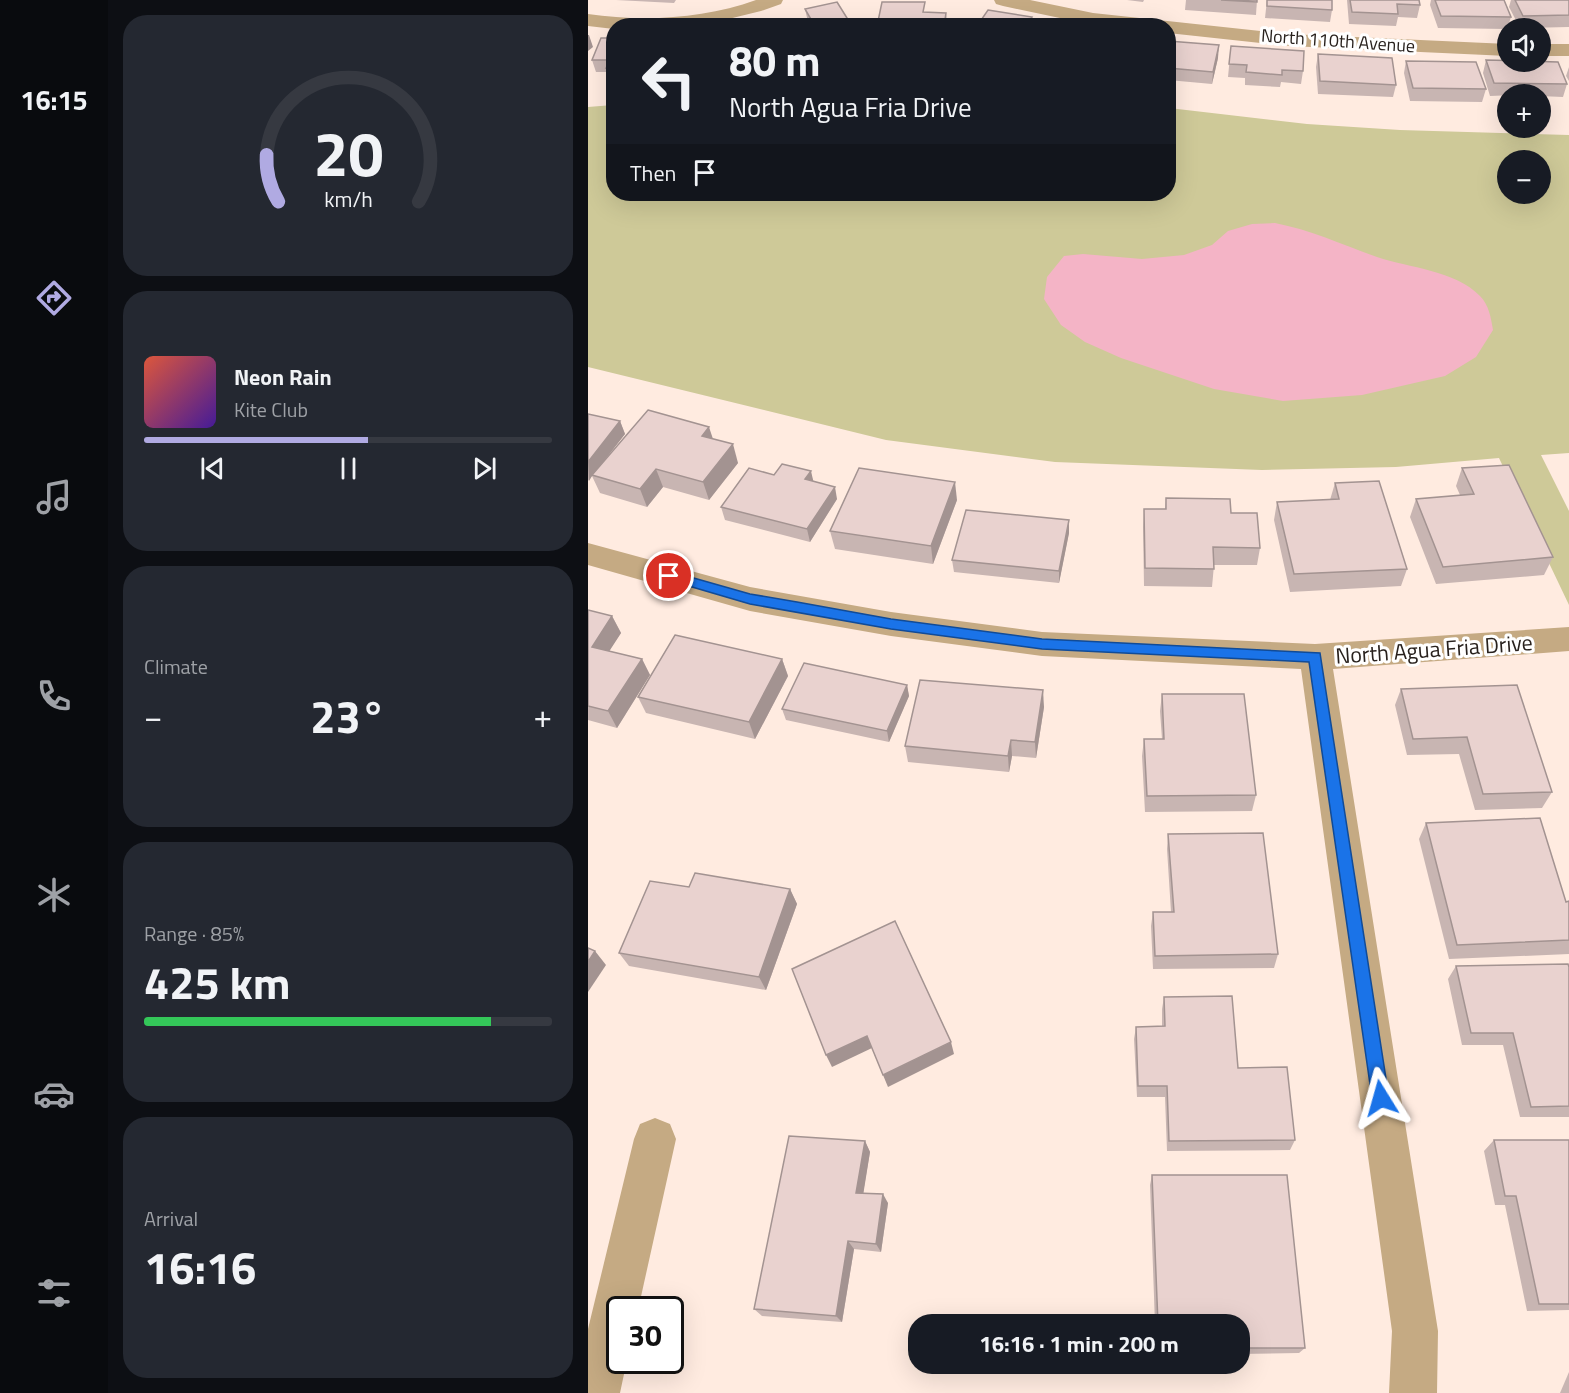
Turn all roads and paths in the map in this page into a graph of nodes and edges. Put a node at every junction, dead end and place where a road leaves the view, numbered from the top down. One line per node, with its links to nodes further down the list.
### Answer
1 (774, 0): 3 (street)
2 (1003, 0): 4 (street)
3 (700, 18)
4 (1088, 18)
5 (588, 20): 6 (street)
6 (606, 22)
7 (1176, 28): 8 (street, North 110th Avenue)
8 (1497, 49)
9 (1551, 50): 10 (street)
10 (1569, 50)
11 (588, 554): 13 (street, North Agua Fria Drive)
12 (1569, 639): 13 (street, North Agua Fria Drive)
13 (1315, 657): 16 (street)
14 (655, 1138): 15 (street)
15 (596, 1393)
16 (1413, 1393)

